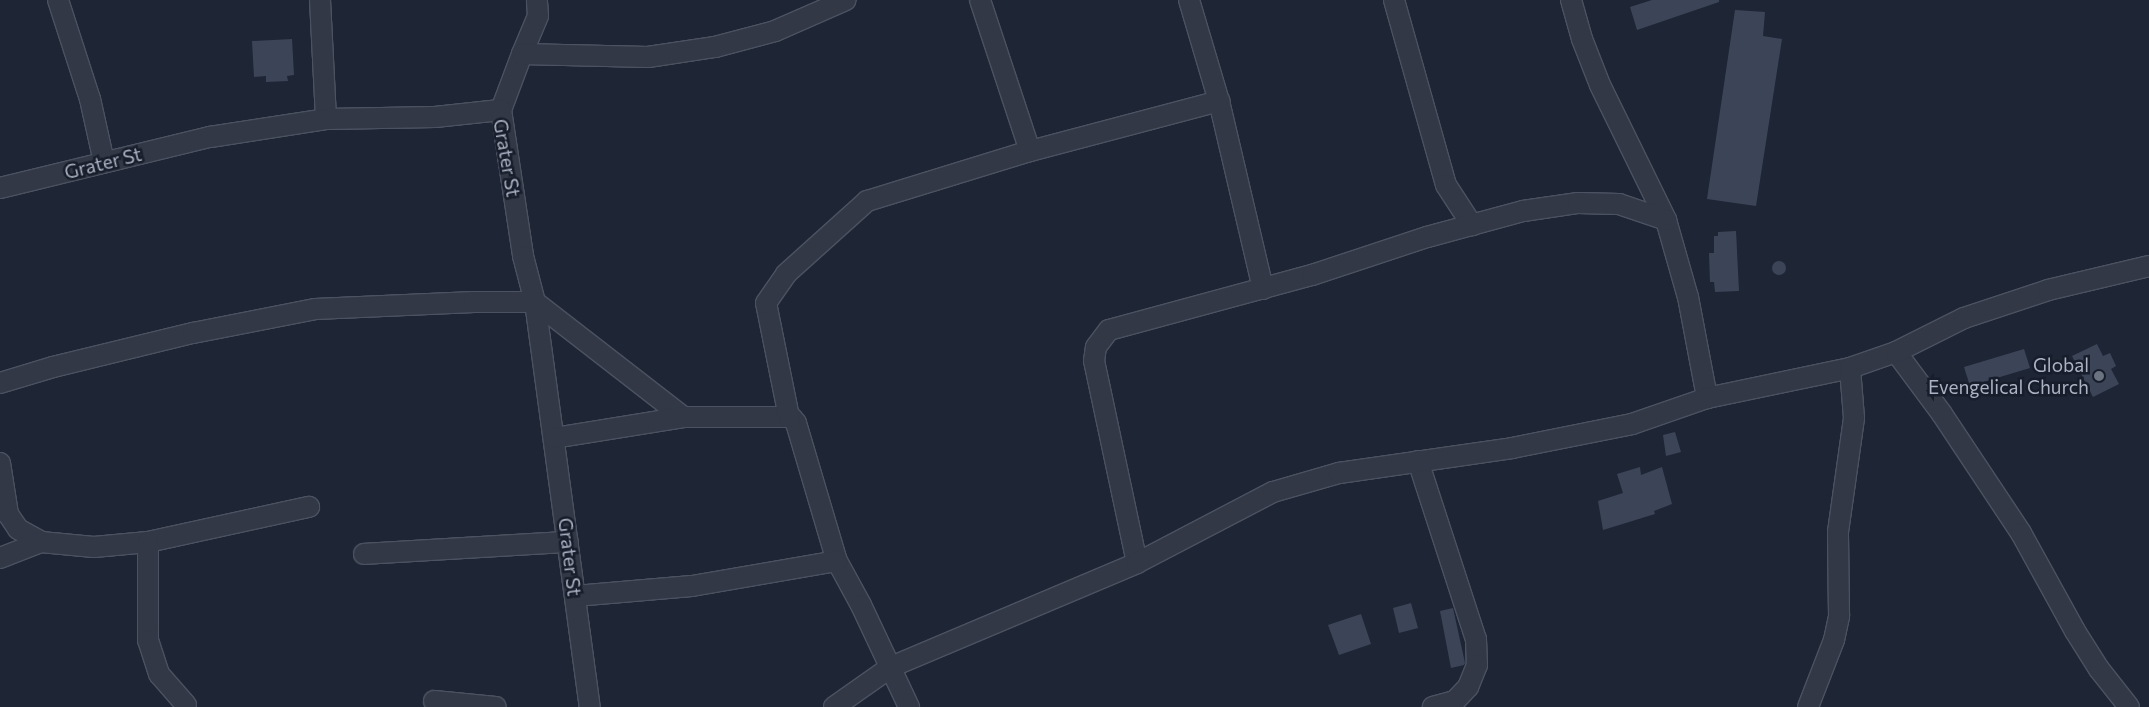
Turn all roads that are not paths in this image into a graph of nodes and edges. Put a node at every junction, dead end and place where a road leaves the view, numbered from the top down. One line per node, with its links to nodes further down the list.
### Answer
1 (58, 0): 14 (street)
2 (320, 0): 12 (street)
3 (537, 0): 9 (street)
4 (846, 0): 9 (street)
5 (980, 0): 13 (street)
6 (1189, 0): 10 (street)
7 (1394, 0): 17 (street)
8 (1571, 0): 16 (street)
9 (522, 54): 11 (street)
10 (1219, 100): 13 (street); 19 (street)
11 (501, 110): 12 (street, Grater St); 20 (street, Grater St)
12 (326, 119): 14 (street, Grater St)
13 (1030, 151): 25 (street)
14 (104, 162): 15 (street, Grater St)
15 (0, 188)
16 (1666, 220): 17 (street); 24 (street)
17 (1472, 225): 19 (street)
18 (2149, 266): 21 (street)
19 (1263, 289): 37 (street)
20 (534, 302): 23 (street); 26 (street); 27 (street, Grater St)
21 (1896, 352): 22 (street); 48 (street)
22 (1850, 368): 24 (street); 47 (street)
23 (0, 383)
24 (1707, 398): 28 (street)
25 (789, 416): 26 (street); 36 (street)
26 (683, 417): 27 (street)
27 (554, 438): 33 (street, Grater St)
28 (1418, 461): 37 (street); 46 (street)
29 (0, 463): 31 (street)
30 (309, 507): 32 (street)
31 (41, 542): 32 (street); 35 (street)
32 (148, 542): 41 (street)
33 (568, 542): 34 (street); 38 (street, Grater St)
34 (364, 554)
35 (0, 558)
36 (837, 560): 38 (street); 39 (street)
37 (1137, 563): 39 (street)
38 (576, 596): 43 (street, Grater St)
39 (891, 666): 44 (street); 45 (street)
40 (434, 702): 42 (street)
41 (186, 705)
42 (496, 707)
43 (590, 707)
44 (834, 707)
45 (909, 707)
46 (1433, 707)
47 (1808, 707)
48 (2129, 707)

